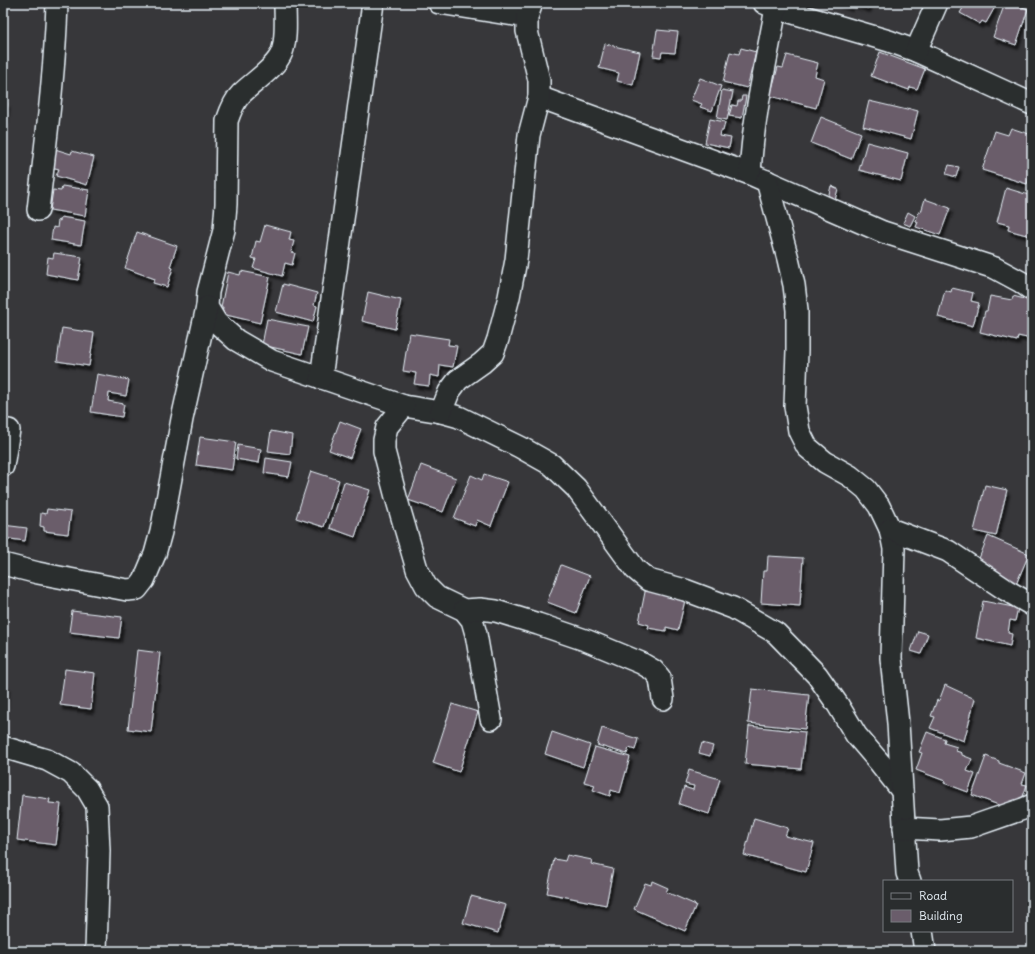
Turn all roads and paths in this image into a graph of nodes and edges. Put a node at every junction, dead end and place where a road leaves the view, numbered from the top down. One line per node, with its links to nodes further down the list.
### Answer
1 (57, 3): 12 (street)
2 (285, 3): 14 (street)
3 (372, 3): 15 (street)
4 (439, 3): 7 (street)
5 (937, 3): 8 (street)
6 (770, 5): 8 (street); 11 (street)
7 (529, 10): 9 (street)
8 (916, 51): 10 (street)
9 (539, 97): 11 (street); 17 (street)
10 (1032, 104)
11 (758, 178): 13 (street); 20 (street)
12 (38, 210)
13 (1032, 290)
14 (207, 307): 15 (street); 21 (street)
15 (321, 378): 16 (street)
16 (404, 406): 17 (street); 23 (street)
17 (441, 412): 27 (street)
18 (9, 430): 19 (street)
19 (3, 466)
20 (890, 529): 22 (street); 27 (street)
21 (3, 564)
22 (1032, 604)
23 (464, 610): 24 (street); 25 (street)
24 (663, 699)
25 (491, 719)
26 (3, 747): 32 (street)
27 (902, 791): 29 (street)
28 (1032, 805): 29 (street)
29 (904, 828): 30 (street)
30 (910, 880)
31 (922, 932): 33 (street)
32 (96, 951)
33 (925, 951)

